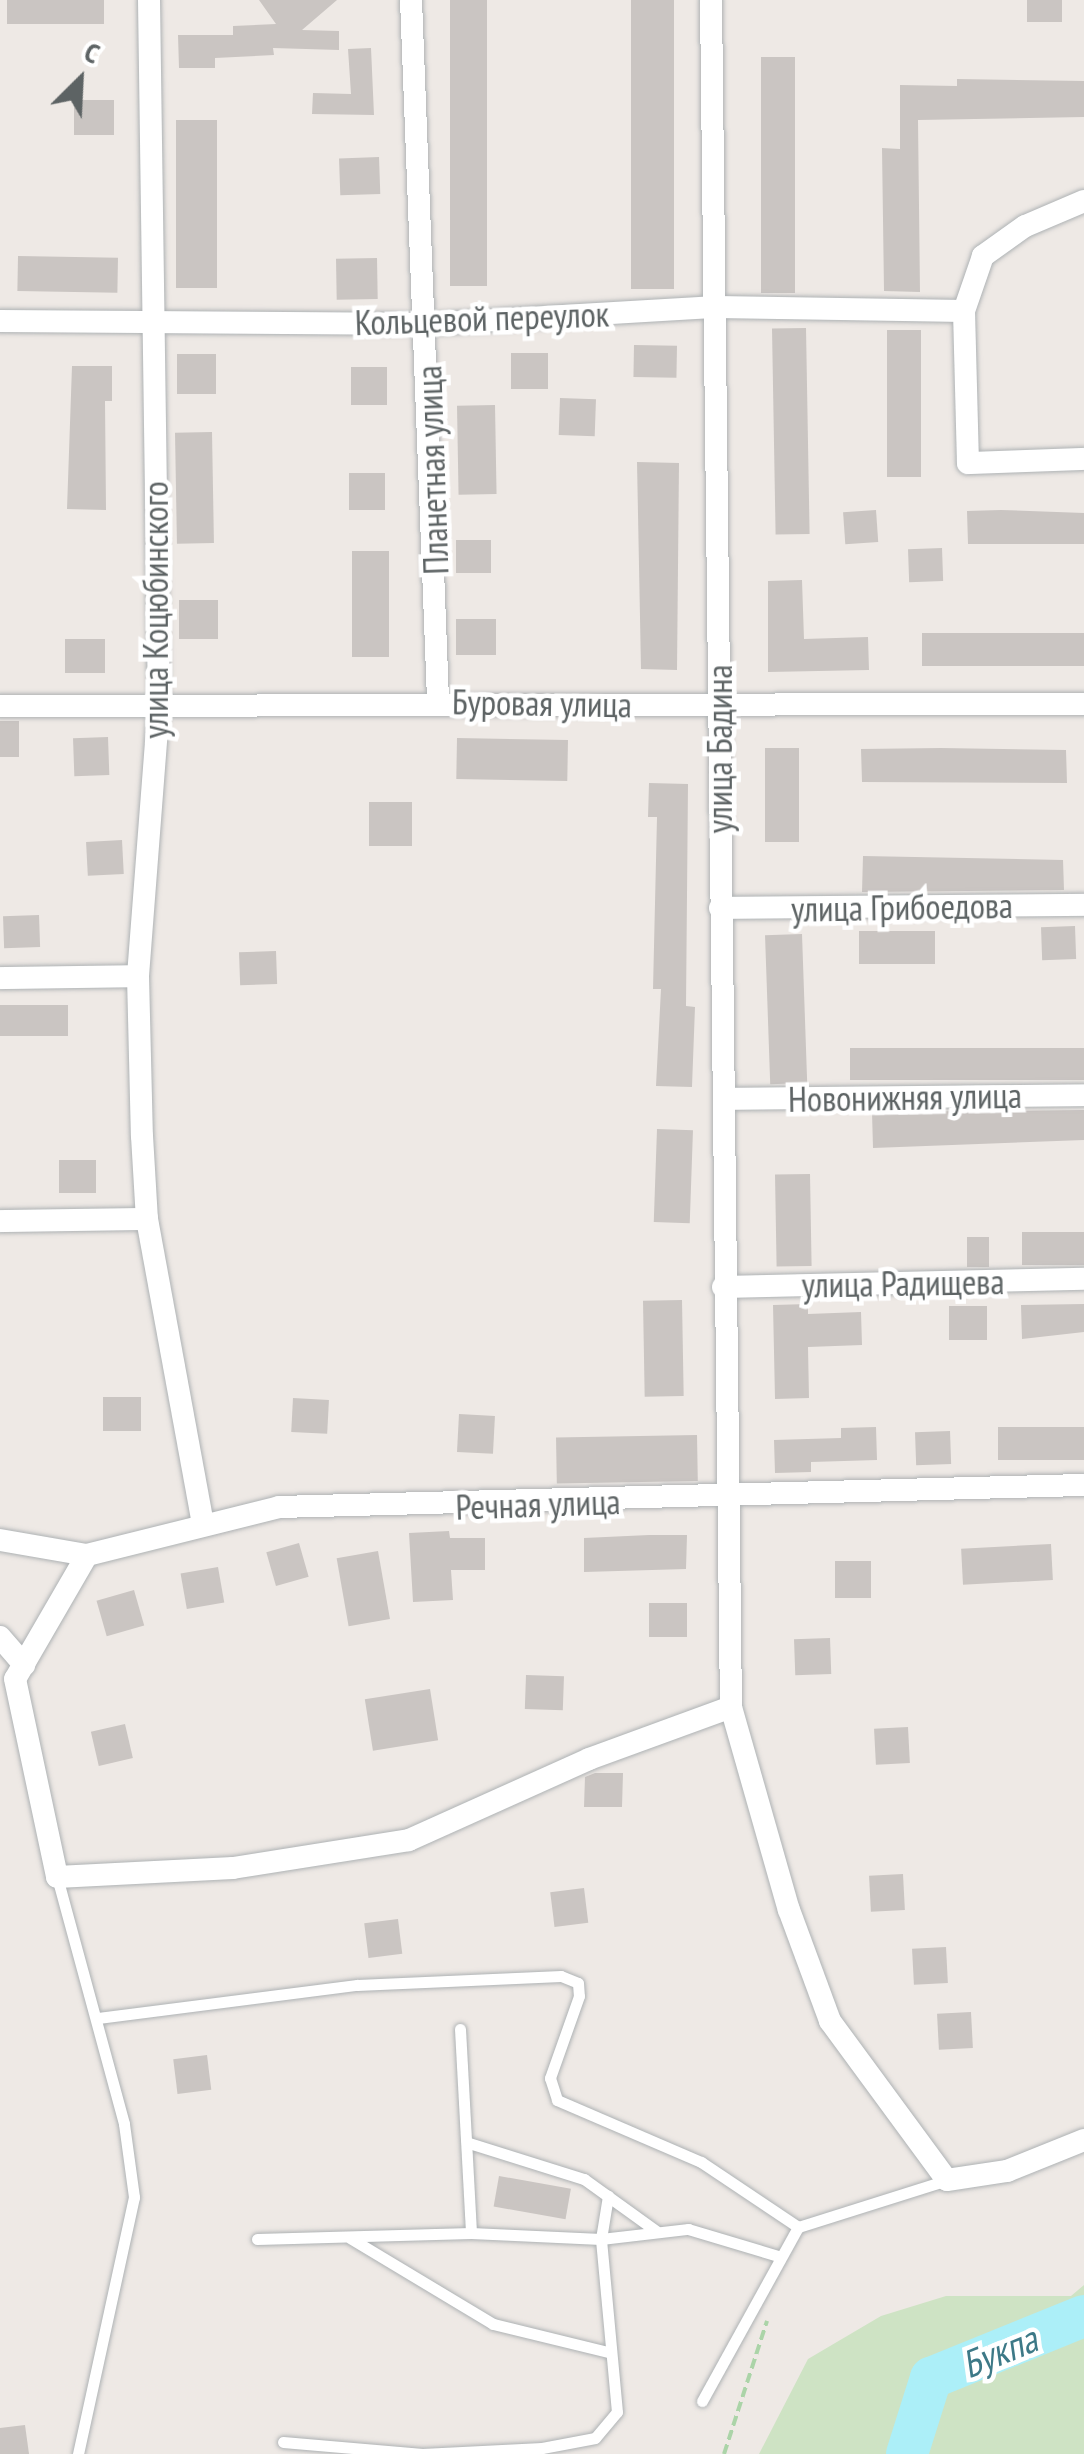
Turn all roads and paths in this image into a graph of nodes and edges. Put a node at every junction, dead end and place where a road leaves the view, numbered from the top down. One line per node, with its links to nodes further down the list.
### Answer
1 (149, 0): 8 (street, улица Коцюбинского)
2 (410, 0): 9 (street, Планетная улица)
3 (712, 0): 5 (street, улица Бадина)
4 (1084, 201): 6 (street)
5 (717, 308): 6 (street, Кольцевой переулок); 9 (street, Кольцевой переулок); 15 (street, улица Бадина)
6 (964, 311): 10 (street)
7 (0, 321): 8 (street, Кольцевой переулок)
8 (152, 321): 9 (street, Кольцевой переулок); 12 (street, улица Коцюбинского)
9 (428, 324): 11 (street, Планетная улица)
10 (1084, 459)
11 (438, 702): 12 (street, Буровая улица); 15 (street, Буровая улица)
12 (159, 703): 14 (street, Буровая улица); 18 (street, улица Коцюбинского)
13 (1084, 704): 15 (street, Буровая улица)
14 (0, 706)
15 (718, 707): 17 (street, улица Бадина)
16 (1084, 905): 17 (street, улица Грибоедова)
17 (720, 908): 21 (street, улица Бадина)
18 (138, 976): 19 (street); 22 (street, улица Коцюбинского)
19 (0, 978)
20 (1084, 1095): 21 (street, Новонижняя улица)
21 (725, 1099): 25 (street, улица Бадина)
22 (146, 1219): 23 (street); 28 (street, улица Коцюбинского)
23 (0, 1222)
24 (1084, 1279): 25 (street, улица Радищева)
25 (723, 1286): 27 (street, улица Бадина)
26 (1084, 1485): 27 (street, Речная улица)
27 (725, 1498): 28 (street, Речная улица); 33 (street, улица Бадина)
28 (202, 1523): 30 (street, Речная улица)
29 (0, 1540): 30 (street, Речная улица)
30 (87, 1555): 32 (street)
31 (0, 1637): 32 (street)
32 (24, 1664): 34 (street)
33 (731, 1707): 34 (street); 39 (street, улица Бадина)
34 (58, 1877): 35 (lane)
35 (98, 2018): 41 (lane); 52 (lane)
36 (460, 2030): 38 (lane)
37 (1084, 2140): 39 (street)
38 (469, 2144): 40 (lane); 43 (lane)
39 (947, 2180): 41 (lane)
40 (608, 2196): 42 (lane); 46 (lane)
41 (798, 2227): 47 (lane)
42 (656, 2231): 46 (lane); 47 (lane)
43 (472, 2234): 44 (lane); 46 (lane)
44 (347, 2236): 45 (lane); 49 (lane)
45 (257, 2239)
46 (601, 2240): 49 (lane)
47 (778, 2256): 50 (lane)
48 (770, 2304): 53 (path)
49 (608, 2352): 51 (lane)
50 (702, 2401)
51 (283, 2442)
52 (78, 2454)
53 (724, 2454)

